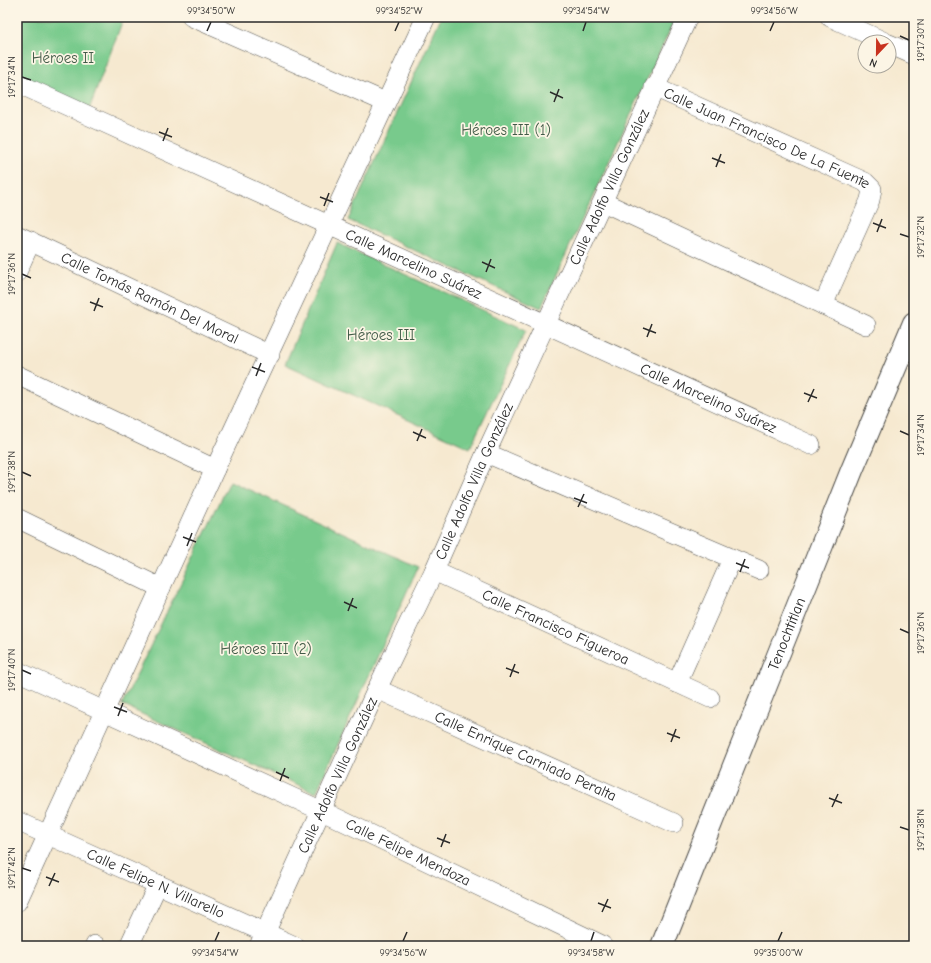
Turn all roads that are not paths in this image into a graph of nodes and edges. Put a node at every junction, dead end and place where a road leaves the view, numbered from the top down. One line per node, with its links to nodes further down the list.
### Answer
1 (192, 17): 10 (street)
2 (426, 17): 10 (street)
3 (688, 17): 9 (street, Calle Adolfo Villa González)
4 (830, 17): 5 (street)
5 (867, 34)
6 (897, 48): 7 (street)
7 (914, 55)
8 (17, 83): 12 (street, Calle Marcelino Suárez)
9 (654, 87): 11 (street, Calle Adolfo Villa González); 15 (street, Calle Juan Francisco De La Fuente)
10 (385, 102): 12 (street)
11 (603, 202): 15 (street); 17 (street, Calle Adolfo Villa González)
12 (329, 226): 17 (street, Calle Marcelino Suárez); 19 (street)
13 (24, 238): 14 (street, Calle Tomás Ramón Del Moral); 19 (street, Calle Tomás Ramón Del Moral)
14 (17, 272)
15 (823, 305): 18 (street)
16 (914, 323): 44 (main road, Tenochtitlan)
17 (546, 325): 21 (street, Calle Marcelino Suárez); 22 (street, Calle Adolfo Villa González)
18 (866, 325)
19 (270, 355): 23 (street)
20 (17, 375): 23 (street)
21 (811, 445)
22 (486, 453): 25 (street); 27 (street, Calle Adolfo Villa González)
23 (215, 469): 28 (street)
24 (17, 518): 28 (street)
25 (732, 559): 26 (street); 30 (street)
26 (759, 570)
27 (434, 571): 30 (street, Calle Francisco Figueroa); 31 (street, Calle Adolfo Villa González)
28 (162, 588): 33 (street)
29 (17, 671): 33 (street, Calle Felipe Mendoza)
30 (677, 683): 32 (street, Calle Francisco Figueroa)
31 (377, 689): 34 (street, Calle Adolfo Villa González); 36 (street, Calle Enrique Carniado Peralta)
32 (710, 698)
33 (104, 711): 34 (street, Calle Felipe Mendoza); 37 (street)
34 (322, 811): 40 (street, Calle Adolfo Villa González); 41 (street, Calle Felipe Mendoza)
35 (17, 820): 37 (street, Calle Felipe N. Villarello)
36 (674, 823)
37 (49, 835): 38 (street, Calle Felipe N. Villarello); 39 (street)
38 (158, 884): 40 (street, Calle Felipe N. Villarello); 42 (street)
39 (17, 902)
40 (262, 939): 43 (street, Calle Felipe N. Villarello)
41 (602, 945)
42 (129, 946)
43 (295, 946)
44 (662, 946)

